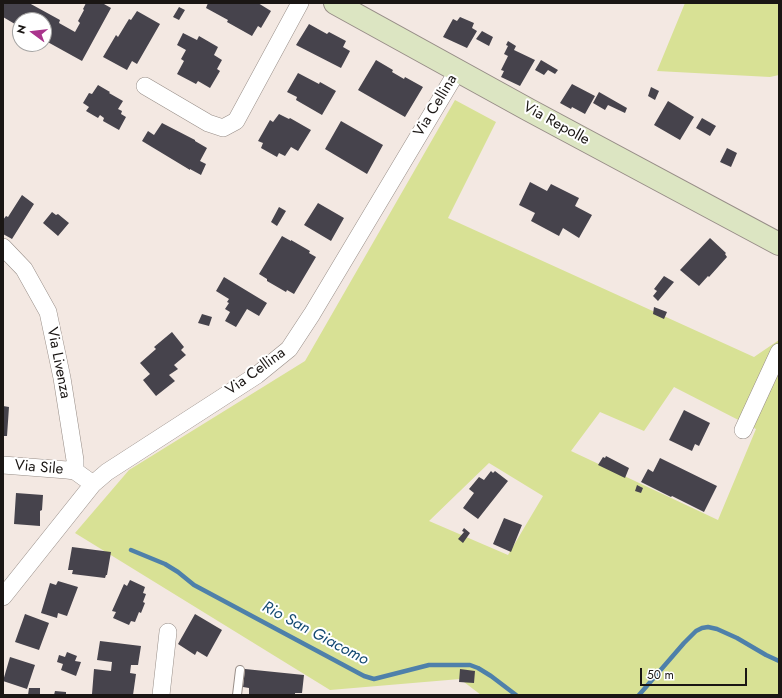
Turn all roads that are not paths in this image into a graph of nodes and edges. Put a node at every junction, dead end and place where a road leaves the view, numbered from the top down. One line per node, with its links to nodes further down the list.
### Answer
1 (300, 3): 4 (street)
2 (334, 3): 3 (street, Via Repolle)
3 (458, 70): 5 (street, Via Repolle); 11 (street, Via Cellina)
4 (145, 86)
5 (779, 244)
6 (3, 247): 10 (street, Via Livenza)
7 (779, 352): 8 (street)
8 (743, 430)
9 (3, 465): 10 (street, Via Sile)
10 (75, 472): 11 (street)
11 (93, 484): 12 (street, Via Cellina)
12 (3, 597)
13 (168, 632): 15 (street)
14 (240, 670): 16 (lane)
15 (161, 695)
16 (237, 695)

